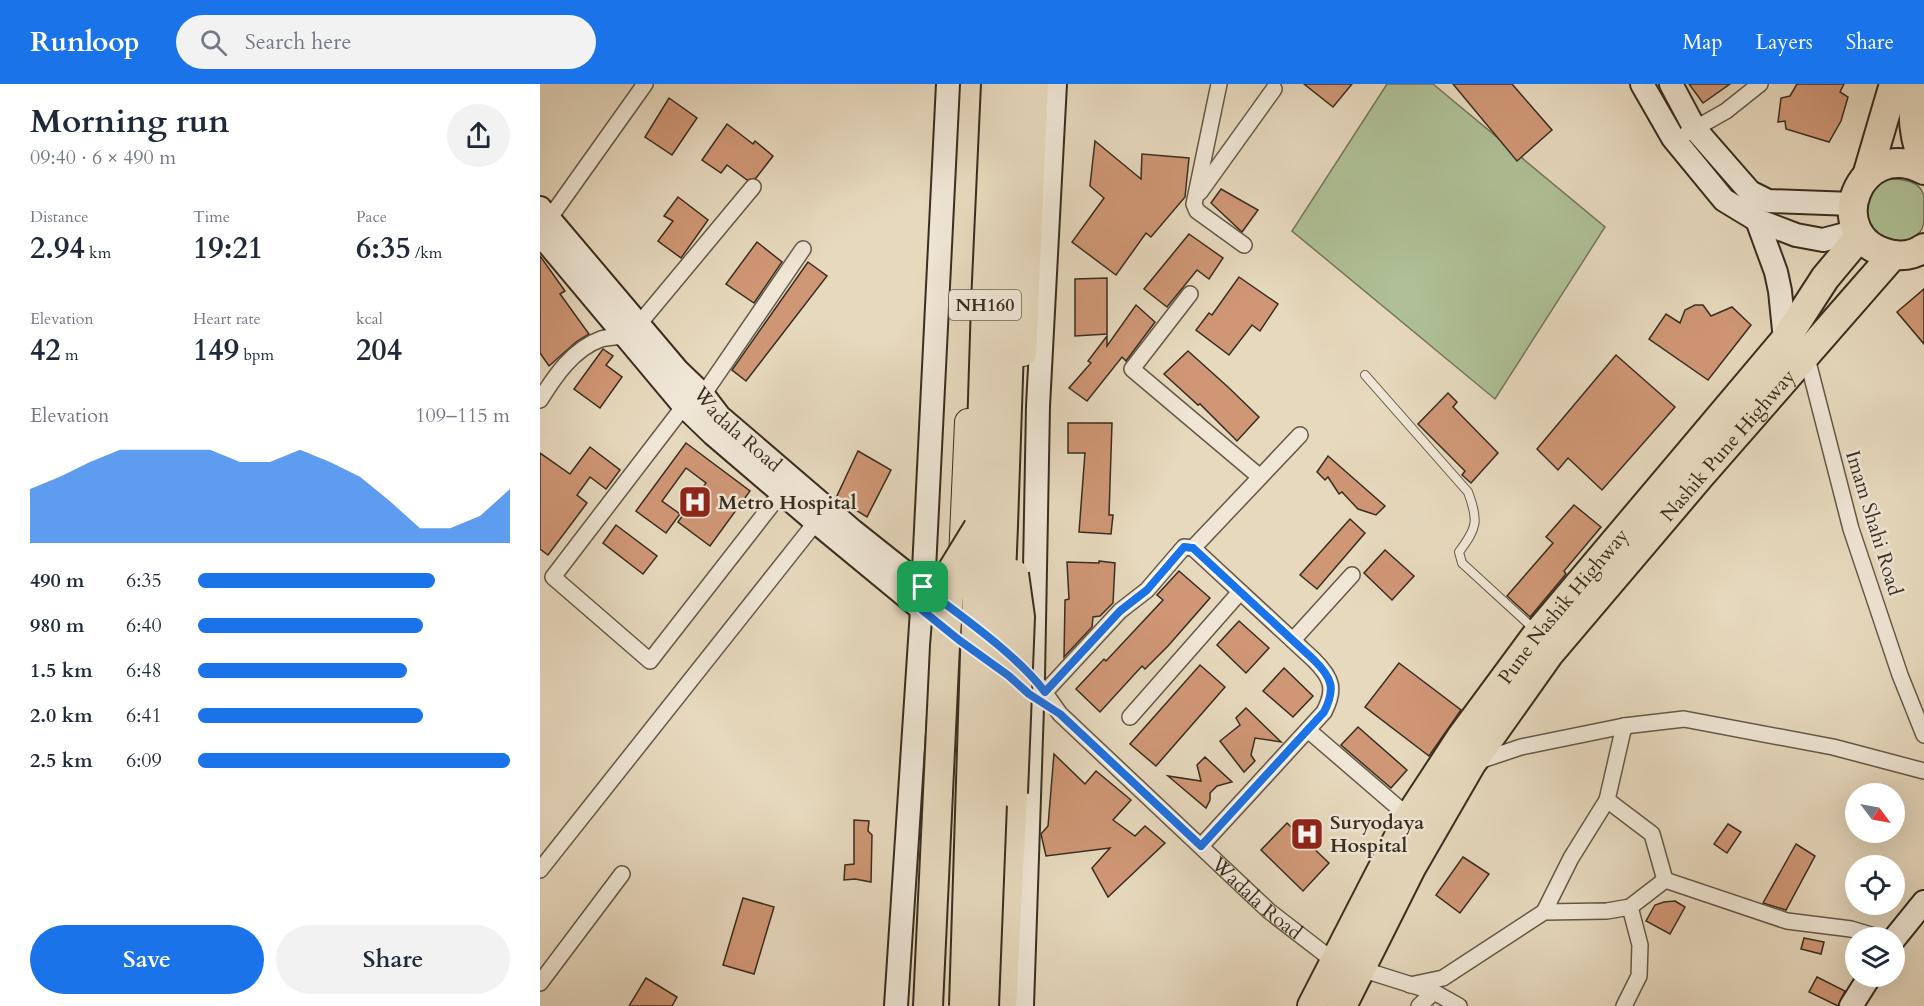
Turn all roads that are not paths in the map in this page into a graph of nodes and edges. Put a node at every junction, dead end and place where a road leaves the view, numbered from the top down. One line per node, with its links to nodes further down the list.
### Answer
1 (645, 84): 23 (street)
2 (948, 84): 42 (street)
3 (984, 84): 45 (main road)
4 (996, 84): 39 (highway, NH160)
5 (1018, 84): 39 (highway, NH160)
6 (1035, 84): 48 (main road)
7 (1055, 84): 48 (street)
8 (1219, 84): 21 (street)
9 (1642, 84): 16 (street)
10 (1671, 84): 15 (street)
11 (1760, 84): 15 (street)
12 (1894, 84): 19 (highway, Pune Nashik Highway)
13 (1917, 84): 17 (highway)
14 (1274, 89): 21 (street)
15 (1695, 129): 16 (street); 24 (street)
16 (1673, 138): 22 (street)
17 (1924, 164)
18 (1924, 170): 19 (highway)
19 (1867, 176): 24 (highway, Pune Nashik Highway)
20 (753, 187): 30 (street)
21 (1196, 196): 25 (street)
22 (1757, 220): 24 (street); 31 (street)
23 (542, 223): 30 (street, Wadala Road)
24 (1857, 224): 28 (highway); 31 (highway, Pune Nashik Highway)
25 (1244, 245)
26 (1924, 248): 28 (highway)
27 (803, 249): 34 (street)
28 (1893, 255): 31 (highway, Nashik Pune Highway)
29 (1190, 294): 36 (street)
30 (632, 330): 33 (street); 34 (street, Wadala Road)
31 (1795, 347): 46 (highway, Pune Nashik Highway); 52 (street, Imam Shahi Road); 53 (highway, Nashik Pune Highway)
32 (1365, 375): 46 (lane)
33 (540, 400)
34 (693, 400): 37 (street, Wadala Road); 37 (street); 42 (street, Wadala Road)
35 (1300, 435): 36 (street)
36 (1260, 477): 40 (street)
37 (781, 493): 38 (street, Wadala Road)
38 (816, 522): 44 (street, Wadala Road); 58 (street)
39 (991, 526): 72 (highway, bridge); 74 (highway, bridge); 75 (highway, bridge); 77 (highway, bridge)
40 (1193, 548): 43 (street); 48 (street)
41 (1352, 575): 47 (street)
42 (923, 587): 44 (street); 45 (street, Wadala Road)
43 (1240, 592): 47 (street); 49 (street)
44 (922, 610): 45 (street, Wadala Road); 71 (street)
45 (959, 627): 48 (street); 73 (main road)
46 (1538, 633): 56 (highway, Pune Nashik Highway)
47 (1293, 640): 51 (street)
48 (1026, 680): 57 (street, Wadala Road); 76 (main road); 78 (street)
49 (1130, 717)
50 (1624, 726): 53 (street); 54 (street); 55 (street)
51 (1308, 730): 56 (street); 57 (street)
52 (1924, 735)
53 (1471, 764): 66 (highway, Nashik Pune Highway)
54 (1924, 771)
55 (1606, 800): 60 (street); 63 (street)
56 (1409, 817): 66 (highway, Pune Nashik Highway)
57 (1201, 846): 66 (street, Wadala Road)
58 (540, 870)
59 (622, 874): 67 (street)
60 (1665, 880): 61 (street); 65 (street)
61 (1630, 907): 63 (street); 83 (street)
62 (1922, 908): 64 (street)
63 (1544, 912): 68 (street)
64 (1905, 927)
65 (1845, 928)
66 (1348, 965): 68 (street, Wadala Road); 79 (highway, Pune Nashik Highway); 80 (highway, Nashik Pune Highway)
67 (540, 983)
68 (1410, 985): 70 (street, Wadala Road)
69 (1863, 987): 84 (street)
70 (1434, 992): 81 (street); 82 (street, Wadala Road)
71 (896, 1006)
72 (928, 1006)
73 (942, 1006)
74 (964, 1006)
75 (984, 1006)
76 (993, 1006)
77 (1002, 1006)
78 (1022, 1006)
79 (1311, 1006)
80 (1342, 1006)
81 (1419, 1006)
82 (1459, 1006)
83 (1624, 1006)
84 (1851, 1006)

